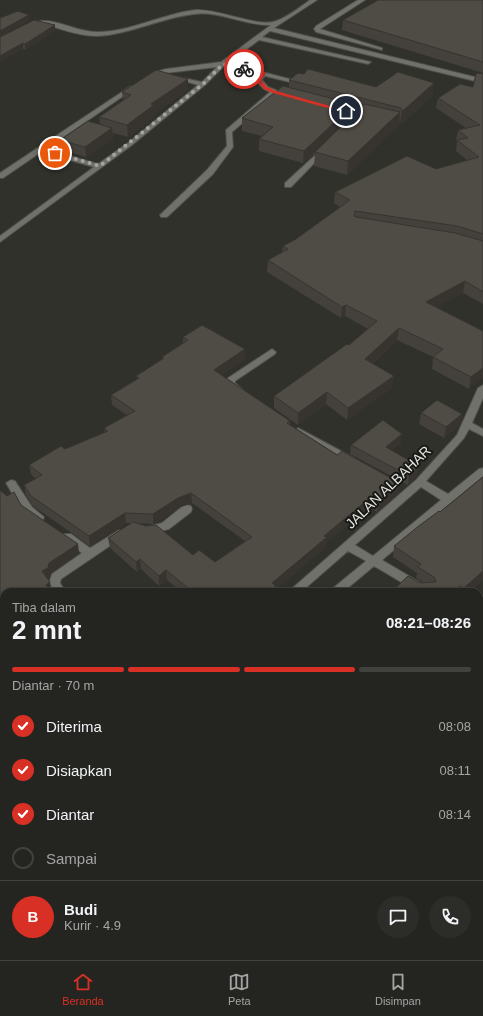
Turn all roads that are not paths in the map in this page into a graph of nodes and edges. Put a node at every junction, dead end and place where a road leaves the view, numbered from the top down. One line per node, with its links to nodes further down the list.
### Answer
1 (314, 0): 4 (street)
2 (362, 0): 7 (street)
3 (35, 22): 4 (street)
4 (277, 23): 5 (street)
5 (269, 30): 6 (street); 12 (street)
6 (258, 38): 8 (street); 9 (street)
7 (380, 49)
8 (368, 62)
9 (223, 64): 10 (street); 11 (street); 14 (street)
10 (156, 73): 14 (street); 18 (street)
11 (264, 74): 13 (street); 15 (street)
12 (483, 81)
13 (303, 83)
14 (203, 84): 19 (street)
15 (274, 92): 16 (street); 22 (street)
16 (289, 96)
17 (330, 145): 21 (street)
18 (40, 149): 19 (street); 20 (street)
19 (100, 166): 23 (street)
20 (0, 176)
21 (288, 185)
22 (164, 215)
23 (0, 240)
24 (272, 352): 26 (street)
25 (483, 388): 28 (street, JALAN ALBAHAR)
26 (245, 395)
27 (288, 424): 30 (street)
28 (466, 424): 29 (street); 32 (street, JALAN ALBAHAR)
29 (483, 433)
30 (362, 466)
31 (483, 471): 34 (street)
32 (420, 482): 34 (street); 38 (street, JALAN ALBAHAR)
33 (11, 483): 36 (street)
34 (449, 500): 40 (street)
35 (187, 509): 39 (street)
36 (47, 523)
37 (59, 531): 39 (street)
38 (348, 546): 40 (street); 42 (street, JALAN ALBAHAR)
39 (90, 552): 41 (street)
40 (374, 560): 43 (street); 44 (street)
41 (57, 588)
42 (299, 588)
43 (341, 588)
44 (420, 588)

